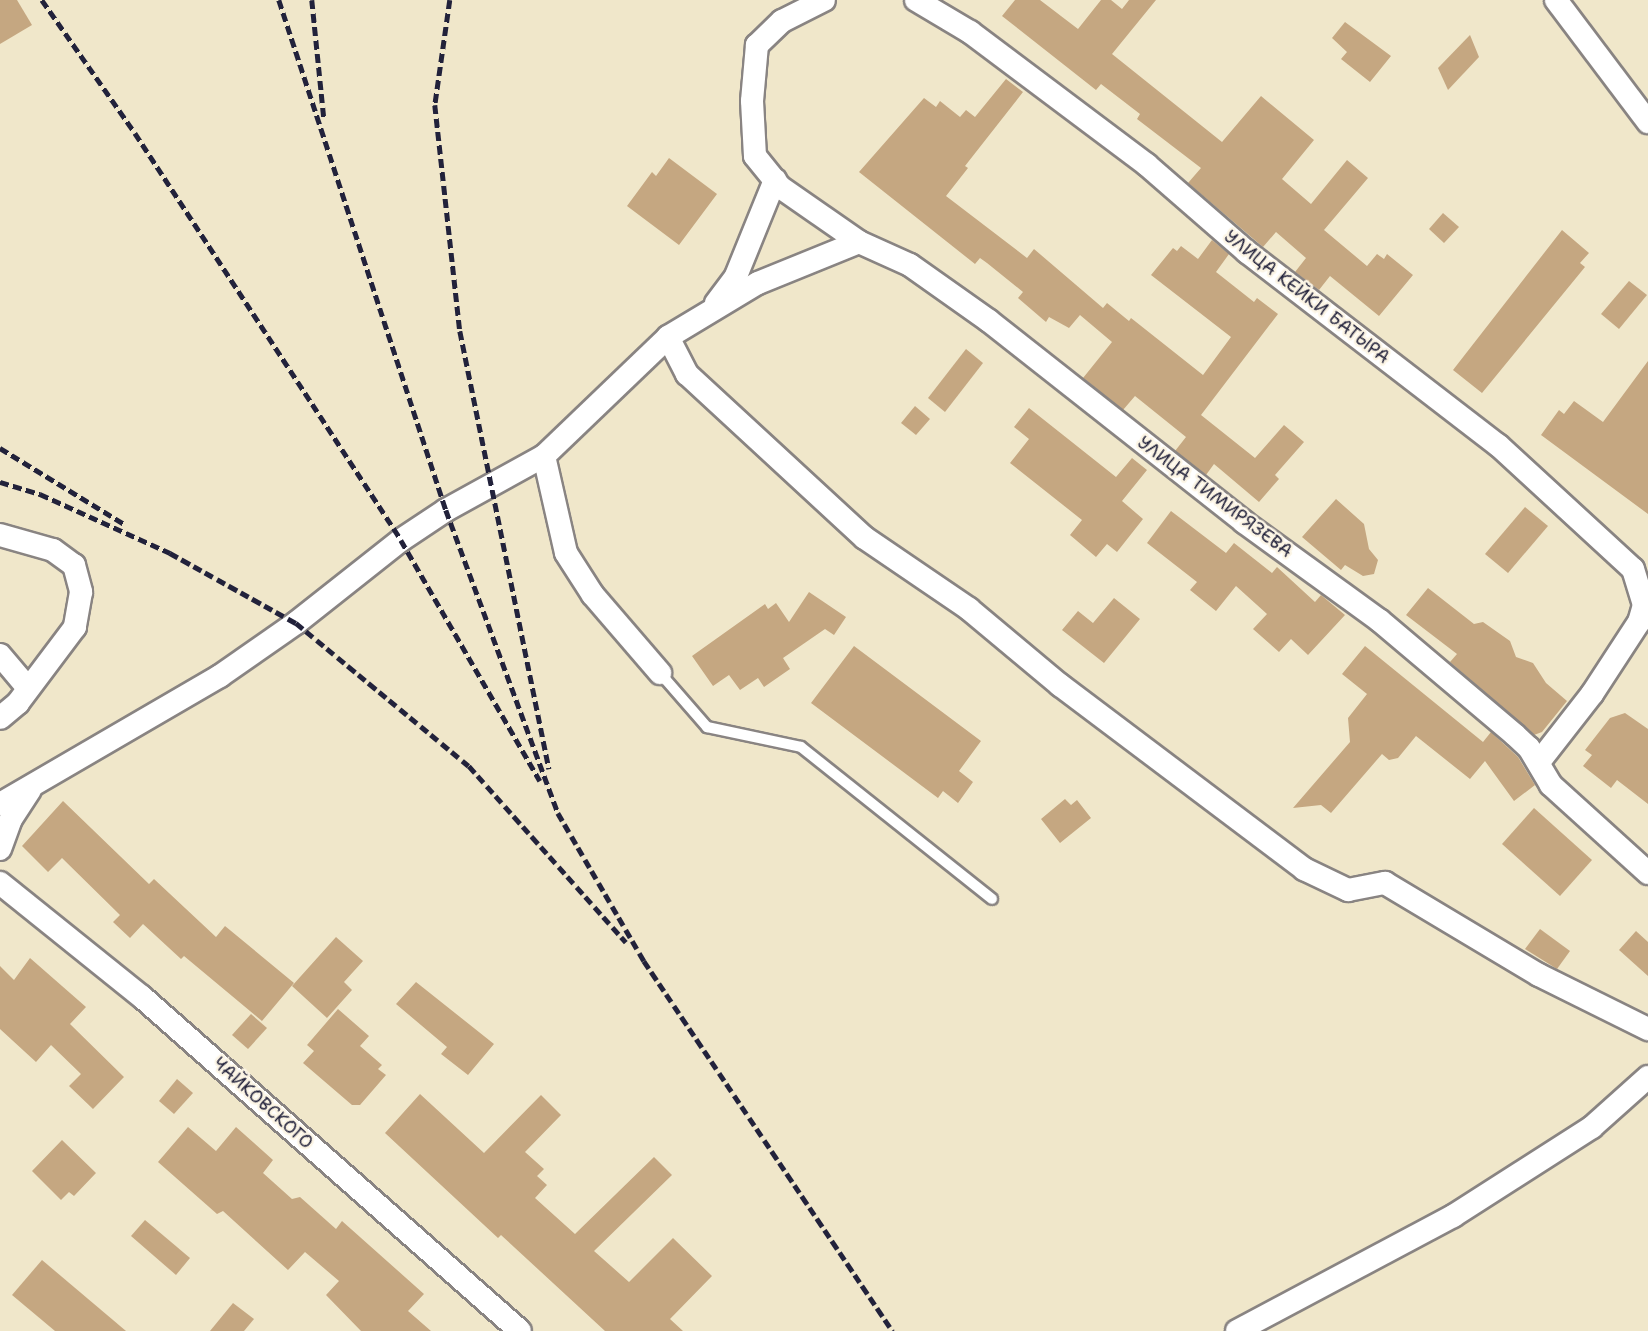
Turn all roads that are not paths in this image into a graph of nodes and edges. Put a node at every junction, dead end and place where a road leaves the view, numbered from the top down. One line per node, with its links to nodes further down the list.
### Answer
1 (824, 0): 5 (street, УЛИЦА ТИМИРЯЗЕВА)
2 (916, 0): 11 (street, УЛИЦА КЕЙКИ БАТЫРА)
3 (1556, 0): 4 (street)
4 (1648, 122)
5 (775, 180): 6 (street, УЛИЦА ТИМИРЯЗЕВА); 7 (street)
6 (859, 242): 7 (street); 16 (street, УЛИЦА ТИМИРЯЗЕВА)
7 (711, 309): 8 (street)
8 (668, 337): 9 (street); 23 (street)
9 (544, 456): 13 (street); 17 (street)
10 (0, 535): 14 (street)
11 (1643, 626): 16 (street)
12 (0, 655): 14 (street)
13 (660, 673): 22 (lane)
14 (28, 688): 15 (street)
15 (0, 718)
16 (1539, 762): 20 (street, УЛИЦА ТИМИРЯЗЕВА)
17 (31, 789): 18 (street); 19 (street)
18 (0, 804)
19 (0, 849)
20 (1648, 873)
21 (0, 883): 25 (street, ЧАЙКОВСКОГО)
22 (992, 898)
23 (1648, 1029)
24 (1648, 1077): 26 (street)
25 (520, 1331)
26 (1237, 1331)

